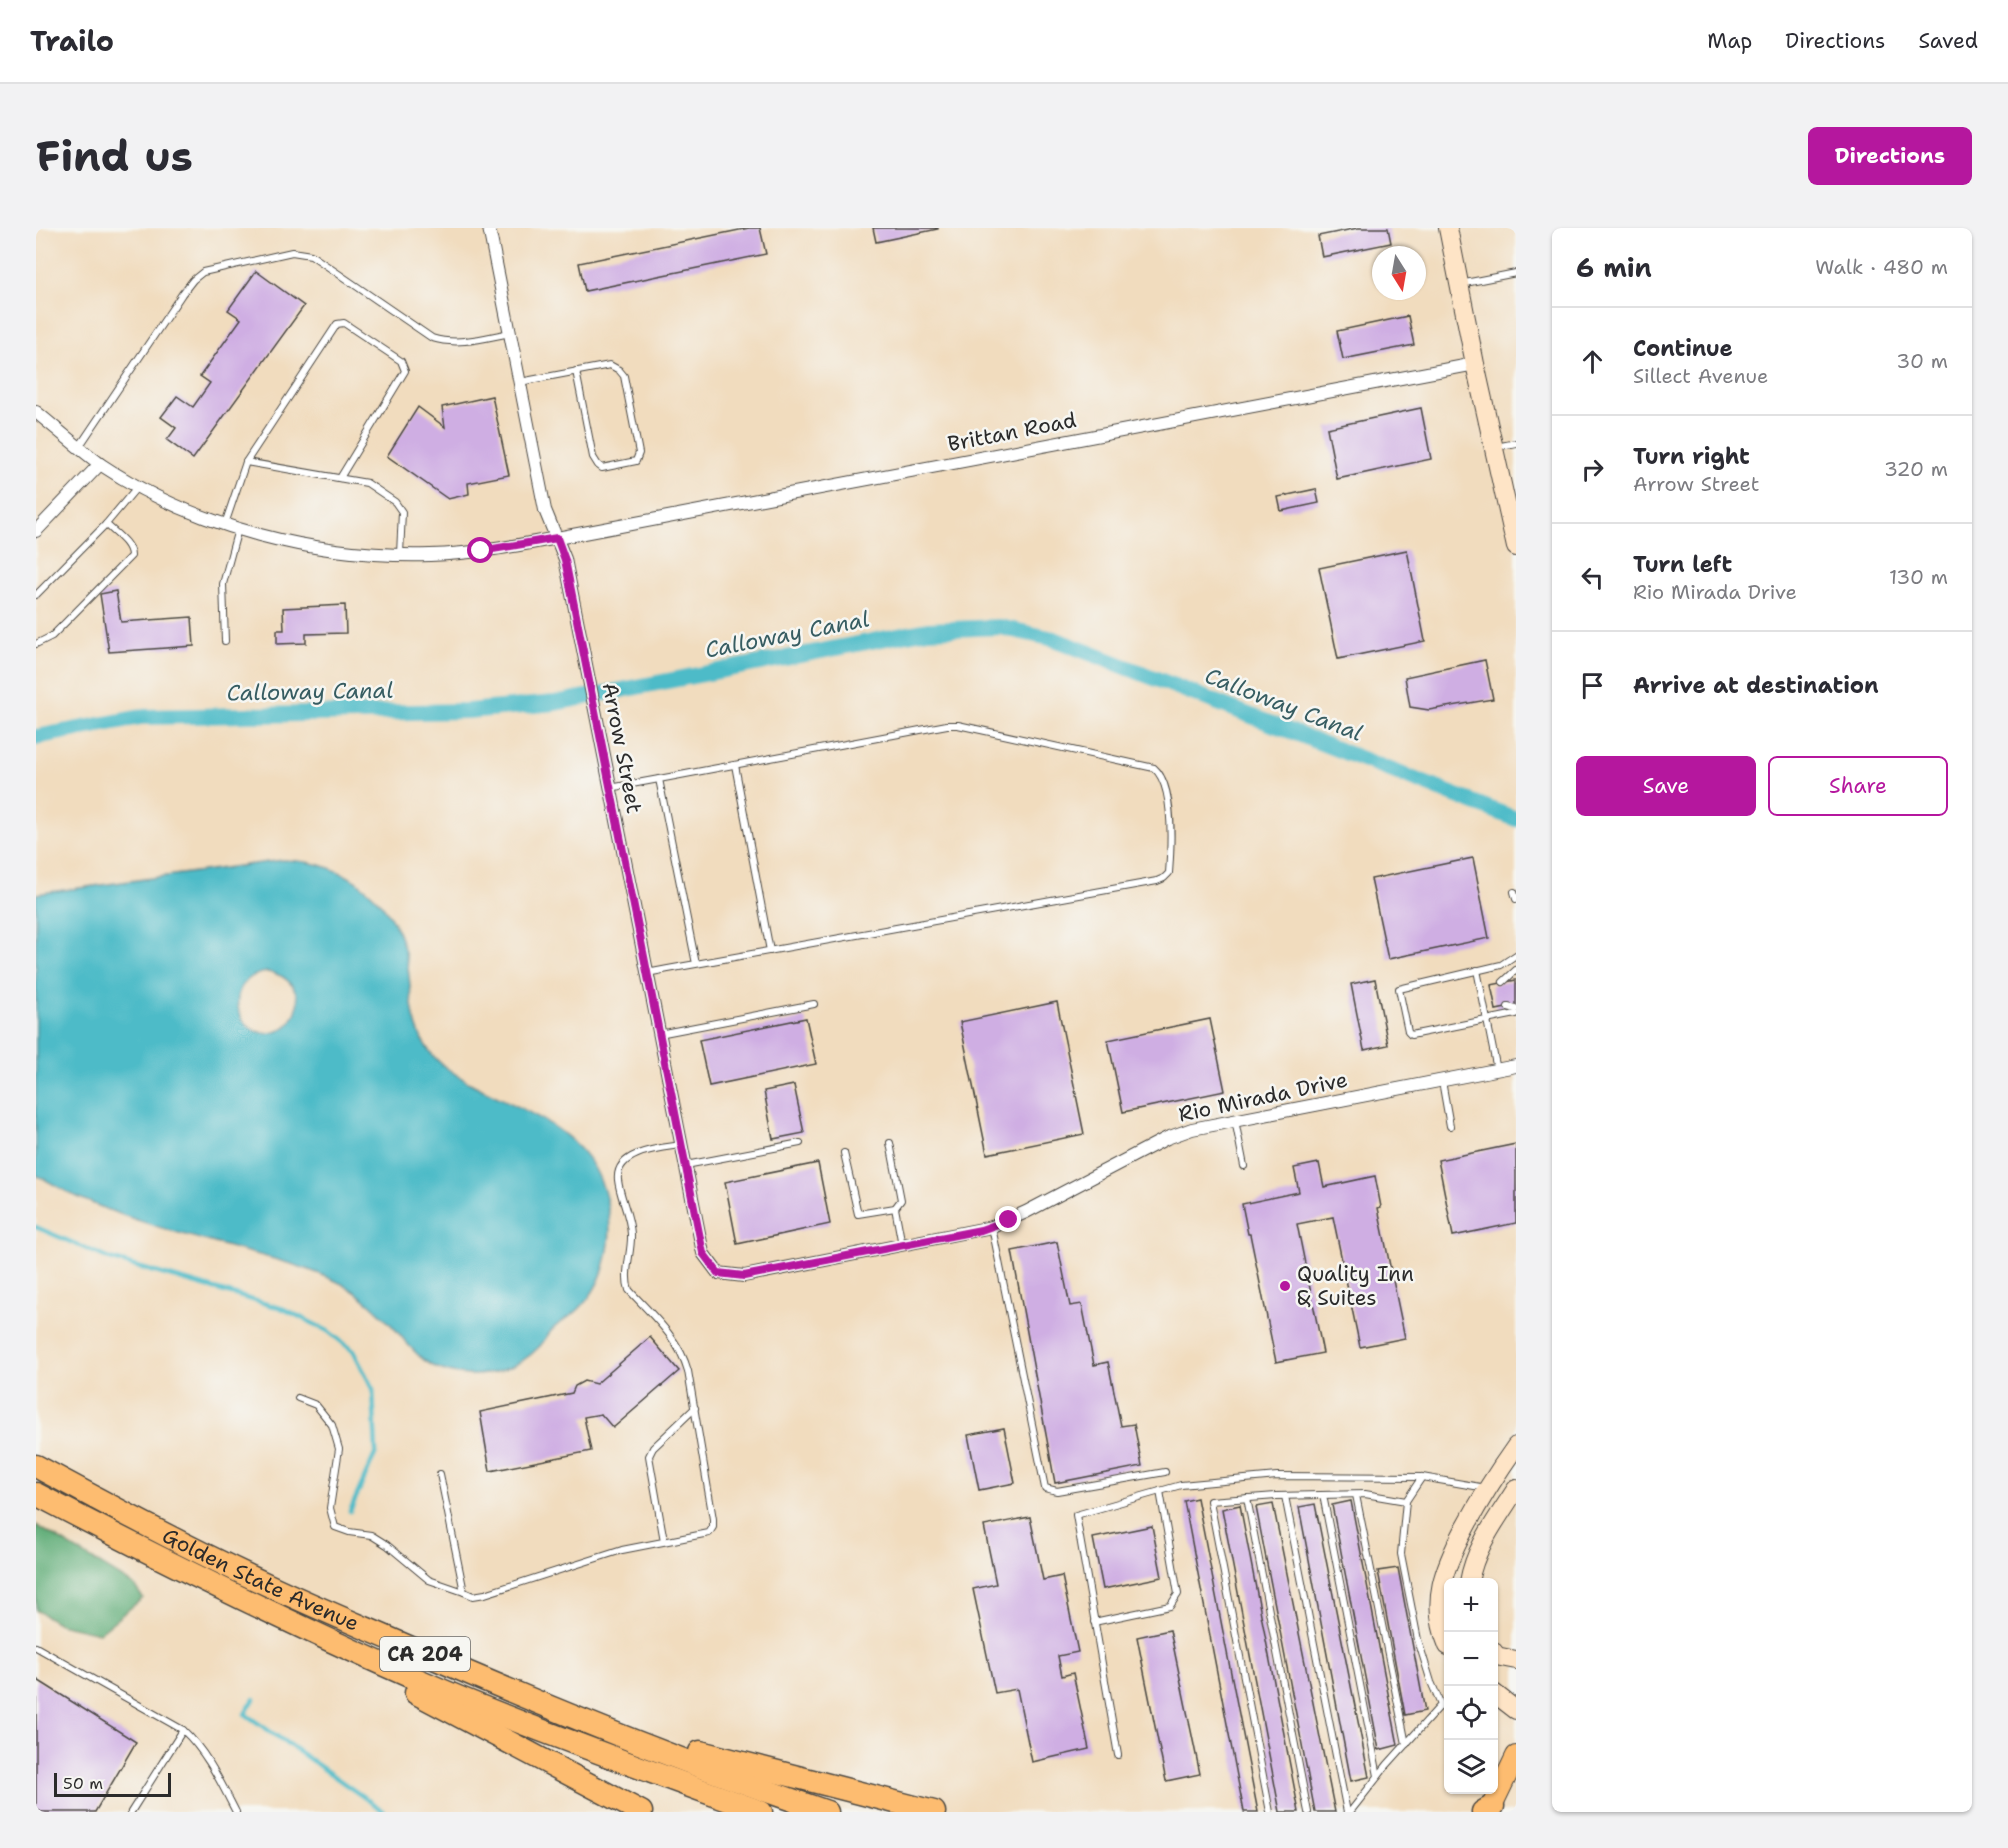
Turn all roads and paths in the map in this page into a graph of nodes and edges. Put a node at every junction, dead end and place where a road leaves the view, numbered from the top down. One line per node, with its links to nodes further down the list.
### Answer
1 (489, 228): 5 (street, Arrow Street)
2 (1448, 228): 4 (main road)
3 (1516, 273): 4 (lane)
4 (1459, 284): 6 (main road)
5 (510, 333): 8 (street, Arrow Street); 11 (lane)
6 (1475, 364): 12 (main road); 21 (street, Brittan Road)
7 (576, 371): 7 (lane); 8 (lane)
8 (519, 382): 21 (street, Arrow Street)
9 (36, 412): 11 (street, Brittan Road)
10 (1516, 443): 12 (lane)
11 (79, 447): 14 (street, Brittan Road)
12 (1494, 447): 22 (main road)
13 (246, 462): 15 (lane); 15 (lane); 18 (lane)
14 (100, 464): 16 (street, Brittan Road); 20 (street)
15 (340, 478): 23 (lane)
16 (138, 485): 17 (lane); 18 (street, Brittan Road)
17 (106, 524): 24 (lane); 26 (lane)
18 (225, 524): 19 (street, Brittan Road)
19 (238, 528): 23 (street, Brittan Road); 25 (lane)
20 (36, 531)
21 (557, 538): 23 (street, Brittan Road); 29 (street, Arrow Street)
22 (1516, 547)
23 (400, 555)
24 (36, 595)
25 (225, 641)
26 (36, 644)
27 (735, 765): 28 (lane); 30 (lane); 30 (lane)
28 (659, 779): 29 (lane); 32 (lane)
29 (610, 788): 35 (street, Arrow Street)
30 (770, 951): 32 (lane)
31 (1516, 955): 33 (lane)
32 (696, 964): 35 (lane)
33 (1477, 970): 41 (lane); 41 (lane)
34 (1516, 970): 36 (lane)
35 (647, 973): 42 (street, Arrow Street)
36 (1503, 982)
37 (814, 1004): 42 (lane)
38 (1508, 1008): 39 (lane)
39 (1516, 1009)
40 (1516, 1014): 41 (lane)
41 (1487, 1020): 44 (lane)
42 (659, 1034): 50 (street, Arrow Street)
43 (1516, 1066): 44 (street, Rio Mirada Drive)
44 (1497, 1070): 45 (street, Rio Mirada Drive)
45 (1442, 1080): 46 (street, Rio Mirada Drive); 47 (lane)
46 (1235, 1120): 53 (lane); 55 (street, Rio Mirada Drive)
47 (1450, 1126)
48 (800, 1143): 52 (lane)
49 (890, 1143): 54 (lane)
50 (681, 1145): 52 (street, Arrow Street); 59 (lane)
51 (844, 1154): 54 (lane)
52 (685, 1165): 57 (street, Arrow Street)
53 (1244, 1166)
54 (895, 1208): 56 (lane)
55 (992, 1227): 56 (street, Rio Mirada Drive); 62 (lane)
56 (902, 1245): 57 (street, Rio Mirada Drive)
57 (718, 1273)
58 (298, 1398): 76 (lane)
59 (695, 1408): 74 (lane); 74 (lane)
60 (1516, 1446): 65 (main road)
61 (36, 1466): 85 (highway, Golden State Avenue / CA 204)
62 (1165, 1472)
63 (440, 1474): 76 (lane)
64 (1422, 1477): 65 (lane); 67 (lane); 73 (lane)
65 (1486, 1488): 79 (main road)
66 (1516, 1489): 75 (main road)
67 (1160, 1491): 77 (lane); 77 (lane)
68 (36, 1494): 78 (highway, Golden State Avenue / CA 204)
69 (1323, 1495): 70 (lane); 71 (lane); 90 (lane)
70 (1356, 1495): 73 (lane); 87 (lane)
71 (1285, 1496): 72 (lane); 100 (lane)
72 (1247, 1498): 98 (lane); 99 (lane)
73 (1406, 1501): 87 (lane)
74 (664, 1541): 76 (lane)
75 (1470, 1578)
76 (464, 1592)
77 (1094, 1622): 88 (lane)
78 (314, 1632): 94 (highway); 95 (highway, Golden State Avenue / CA 204)
79 (1445, 1632)
80 (36, 1647): 86 (lane)
81 (1498, 1656): 82 (main road)
82 (1516, 1660)
83 (1498, 1696): 84 (main road)
84 (1516, 1710)
85 (592, 1724): 96 (highway, Golden State Avenue / CA 204); 97 (highway)
86 (183, 1730): 92 (lane); 93 (lane)
87 (1406, 1744): 90 (lane)
88 (1118, 1755)
89 (1516, 1756): 91 (main road)
90 (1378, 1776): 100 (lane)
91 (1488, 1810)
92 (131, 1812)
93 (236, 1812)
94 (641, 1812)
95 (761, 1812)
96 (827, 1812)
97 (934, 1812)
98 (1270, 1812)
99 (1308, 1812)
100 (1348, 1812)

